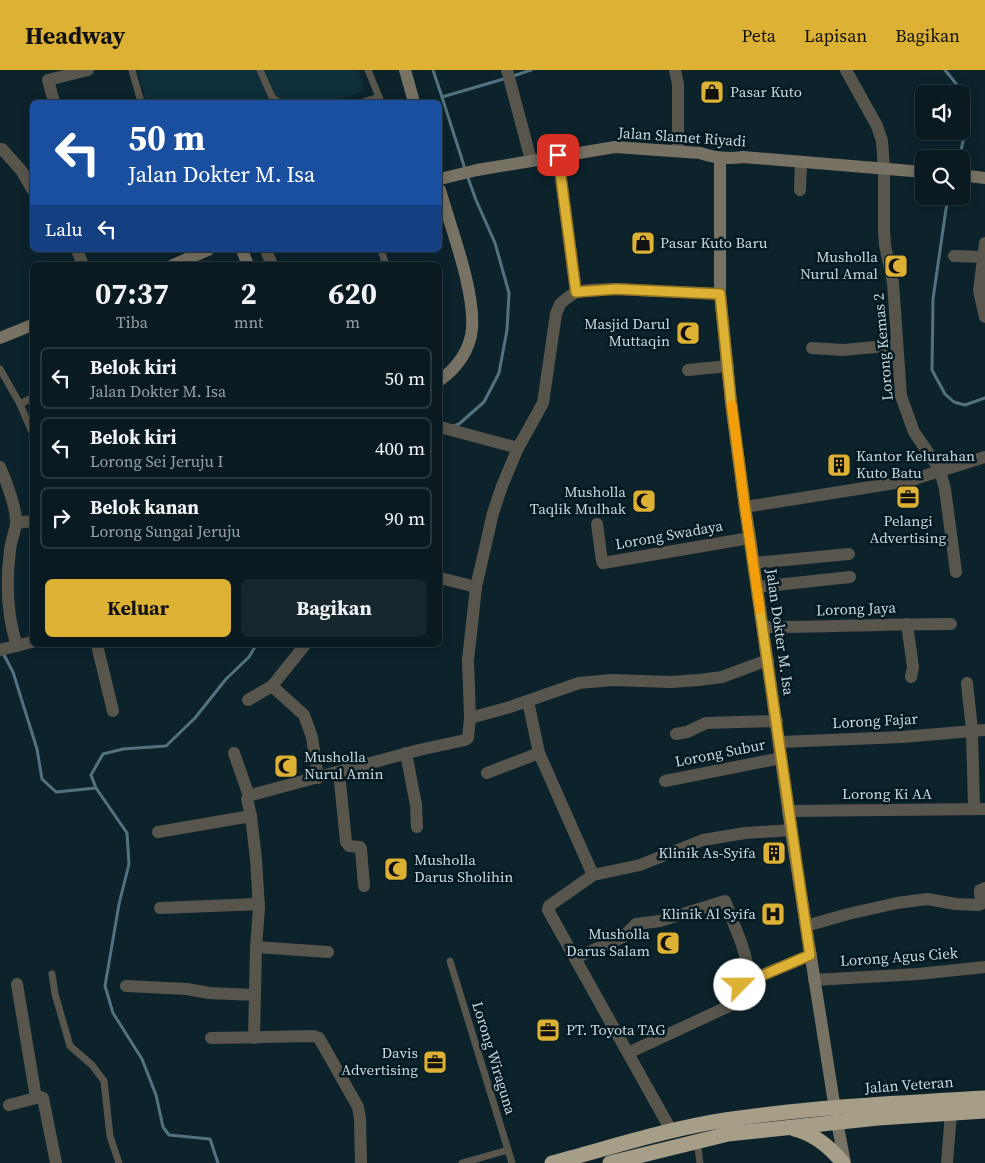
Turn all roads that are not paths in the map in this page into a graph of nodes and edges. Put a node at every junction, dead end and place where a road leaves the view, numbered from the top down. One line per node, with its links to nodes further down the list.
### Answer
1 (88, 70): 9 (street)
2 (132, 70): 10 (lane)
3 (260, 70): 11 (lane)
4 (368, 70): 12 (lane)
5 (405, 70): 13 (street)
6 (675, 70): 15 (street)
7 (846, 70): 22 (street, Lorong Kemas 2)
8 (508, 74): 20 (street)
9 (53, 100)
10 (140, 100)
11 (276, 100)
12 (380, 100)
13 (413, 100)
14 (2, 149): 27 (street)
15 (678, 151): 16 (street, Jalan Slamet Riyadi); 17 (street, Jalan Slamet Riyadi)
16 (700, 153): 18 (street); 19 (street, Jalan Slamet Riyadi)
17 (558, 155): 20 (street, Jalan Slamet Riyadi); 35 (street)
18 (743, 157): 19 (street, Jalan Slamet Riyadi); 21 (street, Jalan Slamet Riyadi)
19 (720, 158): 36 (street, Jalan Dokter M. Isa)
20 (531, 160): 25 (street, Jalan Slamet Riyadi)
21 (801, 162): 22 (street, Jalan Slamet Riyadi); 28 (street)
22 (884, 169): 23 (street, Jalan Slamet Riyadi); 40 (street, Lorong Kemas 2)
23 (915, 171)
24 (970, 177): 26 (street)
25 (442, 178)
26 (985, 178)
27 (30, 186)
28 (800, 190)
29 (442, 197): 45 (street)
30 (985, 243): 33 (street)
31 (203, 252): 34 (street)
32 (954, 256): 33 (street)
33 (984, 257): 37 (street)
34 (179, 262)
35 (576, 292): 36 (street); 50 (street)
36 (720, 294): 42 (street, Jalan Dokter M. Isa)
37 (985, 317)
38 (30, 326): 39 (street)
39 (0, 338)
40 (897, 345): 41 (street); 53 (street, Lorong Kemas 2)
41 (812, 348)
42 (728, 366): 44 (street); 54 (street, Jalan Dokter M. Isa)
43 (0, 369): 47 (lane)
44 (688, 370)
45 (442, 378)
46 (30, 399): 47 (lane)
47 (20, 404): 48 (lane)
48 (30, 427)
49 (444, 427): 50 (street)
50 (518, 448): 64 (street)
51 (985, 457): 53 (street)
52 (0, 467): 56 (street)
53 (940, 470): 54 (street); 61 (street, Lorong Kemas 2)
54 (745, 508): 58 (street, Jalan Dokter M. Isa)
55 (30, 521): 56 (street)
56 (16, 522): 72 (street)
57 (597, 524): 58 (street, Lorong Swadaya)
58 (750, 538): 60 (street, Jalan Dokter M. Isa)
59 (849, 554): 60 (street)
60 (754, 563): 65 (street, Jalan Dokter M. Isa)
61 (956, 572)
62 (850, 577): 65 (street)
63 (442, 578): 64 (street)
64 (476, 587): 80 (street)
65 (757, 587): 68 (street, Jalan Dokter M. Isa)
66 (907, 624): 67 (street, Lorong Jaya); 68 (street, Lorong Jaya); 74 (street)
67 (951, 624)
68 (763, 627): 73 (street, Jalan Dokter M. Isa)
69 (30, 642): 72 (street)
70 (97, 647): 79 (street)
71 (303, 647): 76 (street)
72 (7, 648)
73 (768, 660): 78 (street); 81 (street, Jalan Dokter M. Isa)
74 (912, 677)
75 (967, 683): 82 (street)
76 (272, 686): 77 (street); 91 (street)
77 (248, 700)
78 (528, 701): 80 (street); 86 (street)
79 (113, 711)
80 (470, 718): 87 (street)
81 (777, 722): 83 (street); 84 (street, Jalan Dokter M. Isa)
82 (978, 730): 84 (street, Lorong Fajar); 94 (street)
83 (676, 734)
84 (780, 742): 88 (street, Jalan Dokter M. Isa)
85 (234, 753): 93 (street)
86 (539, 753): 90 (street); 100 (street)
87 (406, 754): 89 (street); 97 (street)
88 (781, 758): 92 (street, Lorong Subur); 95 (street, Jalan Dokter M. Isa)
89 (339, 772): 91 (street); 101 (street)
90 (487, 773)
91 (318, 778): 93 (street)
92 (666, 781)
93 (249, 796): 96 (street)
94 (980, 809): 95 (street, Lorong Ki AA)
95 (788, 811): 98 (street, Jalan Dokter M. Isa)
96 (251, 816): 99 (street); 103 (street)
97 (417, 827)
98 (791, 830): 100 (street); 105 (street, Jalan Dokter M. Isa)
99 (158, 832)
100 (588, 878): 109 (street)
101 (364, 886)
102 (985, 888): 105 (street)
103 (259, 904): 104 (street); 106 (street)
104 (160, 908)
105 (806, 926): 108 (street, Jalan Dokter M. Isa)
106 (256, 947): 107 (street); 117 (street)
107 (328, 952)
108 (810, 955): 113 (street); 114 (street, Jalan Dokter M. Isa)
109 (575, 958): 113 (street); 120 (street)
110 (450, 961): 131 (lane, Lorong Wiraguna)
111 (985, 967): 114 (street, Lorong Agus Ciek)
112 (52, 974): 133 (lane)
113 (752, 979): 120 (street)
114 (814, 980): 126 (street, Jalan Dokter M. Isa)
115 (18, 984): 121 (street)
116 (126, 986): 117 (street)
117 (255, 995): 119 (street)
118 (211, 1038): 119 (street)
119 (254, 1038): 134 (street)
120 (628, 1052): 129 (street)
121 (36, 1098): 123 (street); 132 (street)
122 (985, 1098): 126 (highway, Jalan Veteran)
123 (9, 1105)
124 (985, 1111): 125 (highway, Jalan Veteran)
125 (950, 1113): 126 (highway, Jalan Veteran); 141 (street, Jalan Veteran)
126 (836, 1115): 127 (highway); 128 (highway); 140 (street, Jalan Dokter M. Isa)
127 (726, 1127): 128 (highway); 129 (highway); 130 (highway)
128 (788, 1128): 140 (highway)
129 (672, 1132): 137 (highway)
130 (697, 1141): 138 (highway); 139 (lane)
131 (508, 1150): 135 (lane); 136 (lane, Lorong Wiraguna)
132 (56, 1163)
133 (119, 1163)
134 (361, 1163)
135 (462, 1163)
136 (512, 1163)
137 (552, 1163)
138 (610, 1163)
139 (700, 1163)
140 (844, 1163)
141 (947, 1163)

